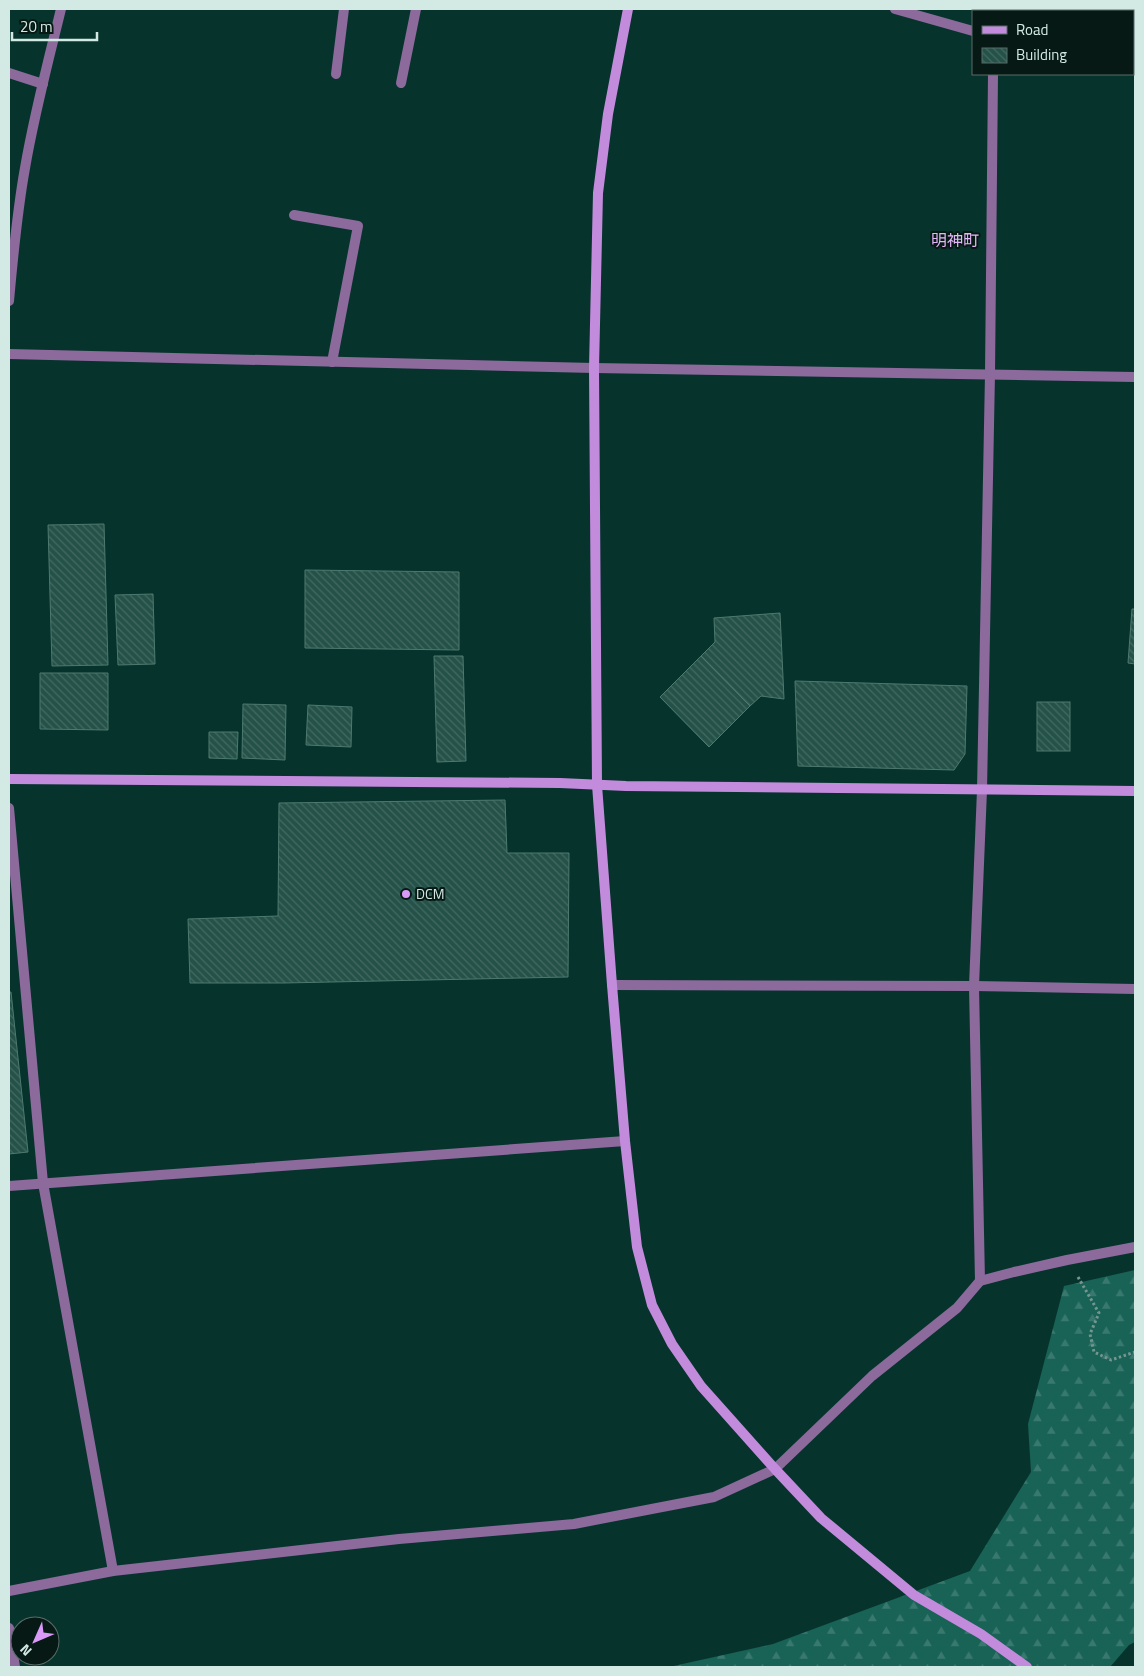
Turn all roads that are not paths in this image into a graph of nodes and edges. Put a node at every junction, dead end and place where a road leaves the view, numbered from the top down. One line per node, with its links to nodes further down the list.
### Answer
1 (61, 9): 11 (street)
2 (344, 9): 8 (street)
3 (416, 9): 10 (street)
4 (628, 9): 16 (street)
5 (895, 9): 6 (street)
6 (972, 31)
7 (9, 73): 11 (street)
8 (336, 74)
9 (993, 75): 17 (street)
10 (401, 83)
11 (42, 84): 13 (street)
12 (294, 215): 15 (street)
13 (9, 301)
14 (9, 354): 15 (street)
15 (332, 362): 16 (street)
16 (594, 368): 17 (street); 20 (street)
17 (990, 374): 18 (street); 21 (street)
18 (1135, 377)
19 (9, 779): 20 (street)
20 (597, 785): 21 (street); 24 (street)
21 (982, 790): 22 (street); 25 (street)
22 (1135, 791)
23 (9, 808): 28 (street)
24 (612, 985): 25 (street); 27 (street)
25 (974, 986): 26 (street); 31 (street)
26 (1135, 989)
27 (625, 1141): 28 (street); 32 (street)
28 (43, 1183): 29 (street); 33 (street)
29 (9, 1186)
30 (1135, 1247): 31 (street)
31 (980, 1281): 32 (street)
32 (775, 1469): 33 (street); 37 (street)
33 (112, 1571): 34 (street)
34 (9, 1591)
35 (9, 1628): 36 (street)
36 (15, 1667)
37 (1027, 1667)

